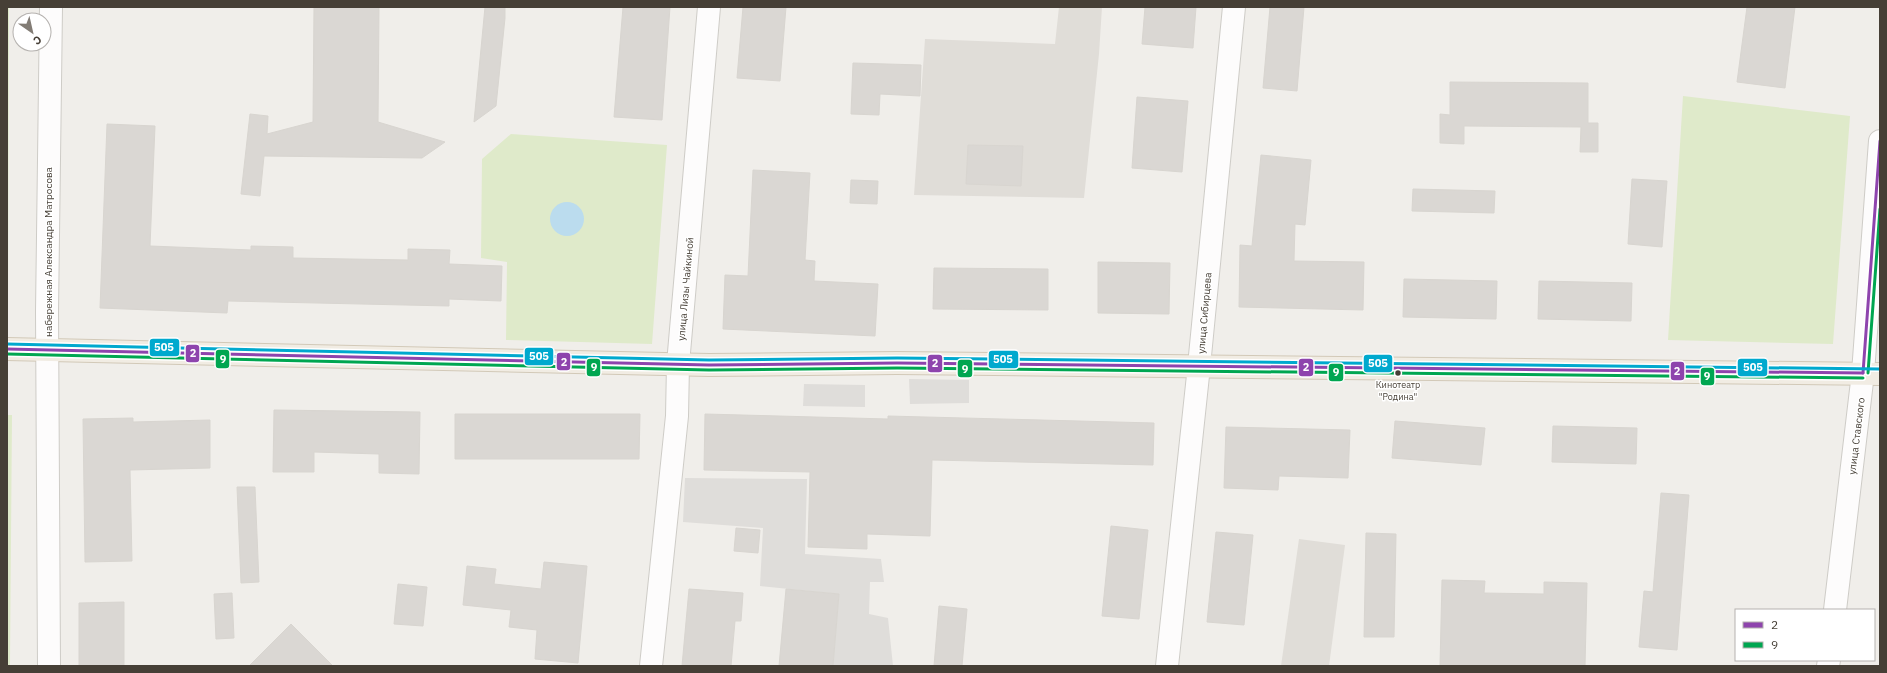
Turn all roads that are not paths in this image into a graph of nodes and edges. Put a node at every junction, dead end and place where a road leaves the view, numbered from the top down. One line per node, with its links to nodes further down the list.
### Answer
1 (51, 7): 6 (street, набережная Александра Матросова)
2 (709, 7): 7 (street, улица Лизы Чайкиной)
3 (1234, 7): 8 (street, улица Сибирцева)
4 (1880, 141): 9 (street, улица Ставского)
5 (7, 349): 6 (main road)
6 (48, 349): 7 (main road); 11 (street, набережная Александра Матросова)
7 (678, 364): 8 (main road); 12 (street, улица Лизы Чайкиной)
8 (1199, 366): 9 (main road); 13 (street, улица Сибирцева)
9 (1872, 373): 10 (street, улица Ставского)
10 (1835, 609)
11 (49, 666)
12 (651, 666)
13 (1167, 666)

